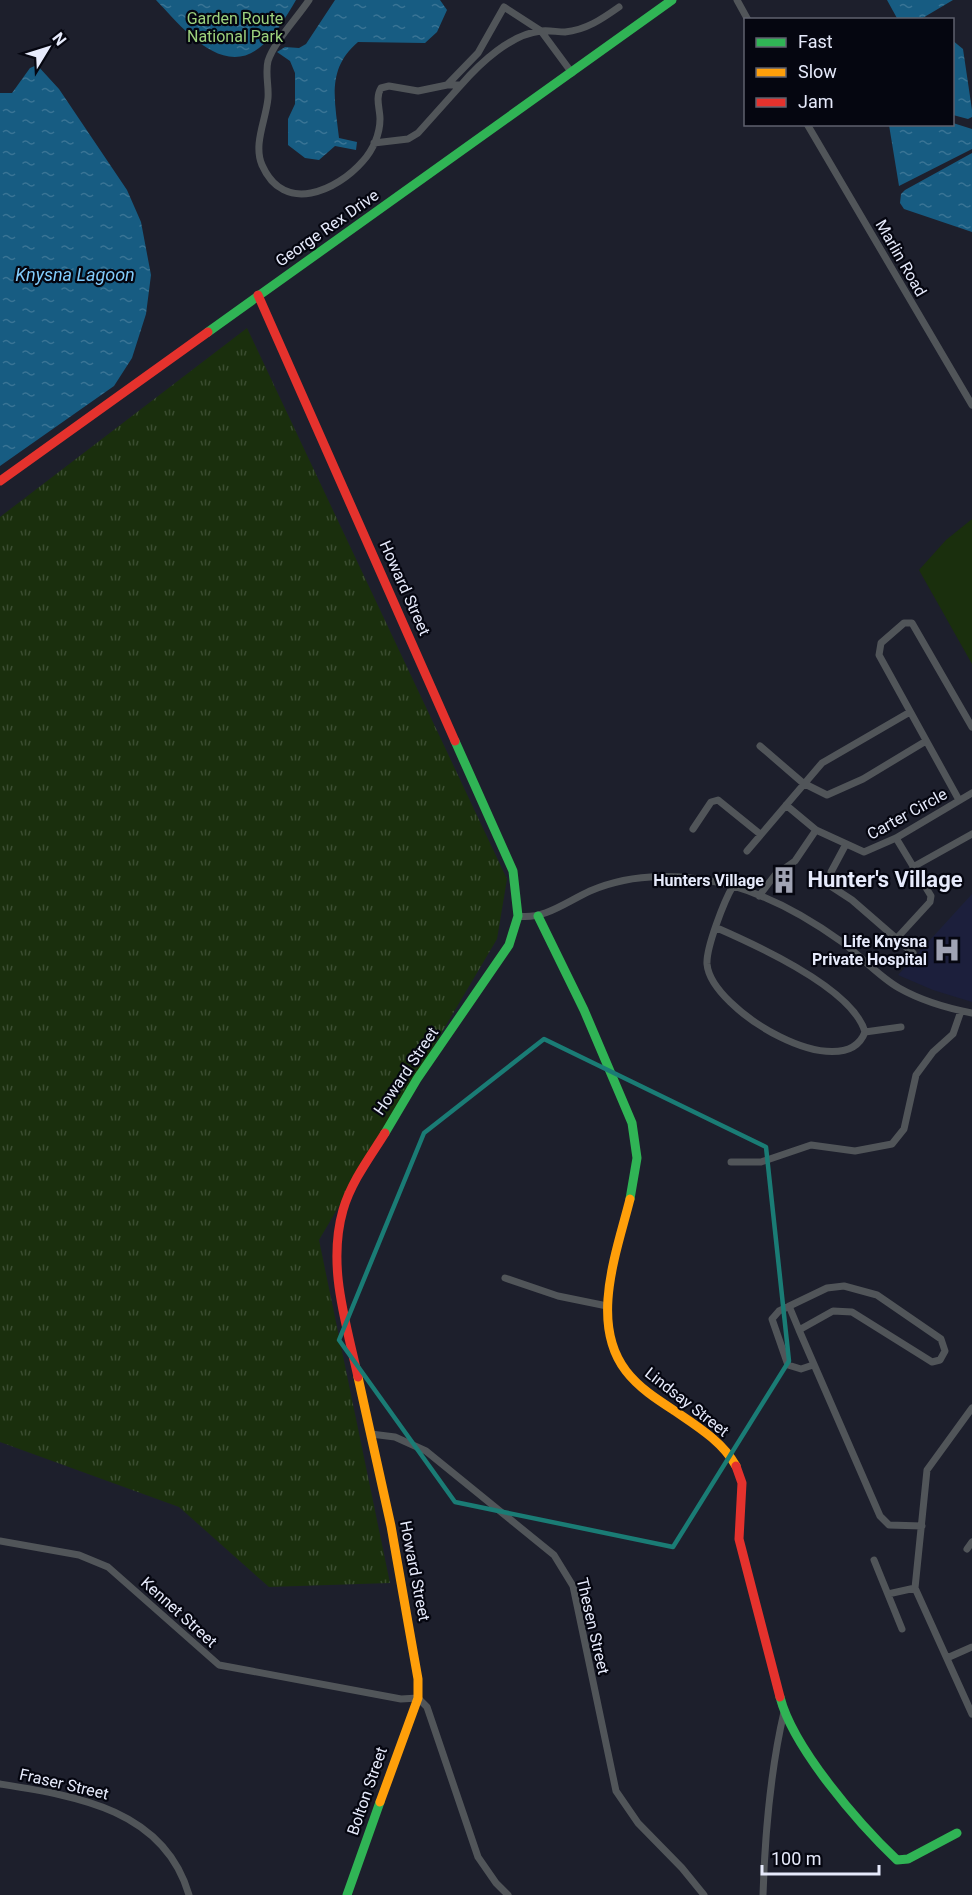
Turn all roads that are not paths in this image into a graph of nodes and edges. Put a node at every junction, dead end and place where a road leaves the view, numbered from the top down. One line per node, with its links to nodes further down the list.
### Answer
1 (309, 0): 11 (street)
2 (672, 0): 7 (street, George Rex Drive)
3 (736, 0): 5 (street)
4 (619, 7): 6 (street)
5 (747, 18)
6 (541, 31): 7 (street); 8 (street); 9 (street)
7 (572, 73): 12 (street, George Rex Drive)
8 (461, 85): 9 (street); 11 (street)
9 (447, 86): 11 (street)
10 (808, 126): 13 (street, Marlin Road)
11 (374, 143)
12 (258, 295): 14 (street, George Rex Drive); 33 (street, Howard Street)
13 (972, 405)
14 (0, 481)
15 (910, 712): 16 (street, Carter Circle); 17 (street, Carter Circle); 19 (street)
16 (972, 727)
17 (926, 741): 19 (street); 21 (street, Carter Circle)
18 (759, 746): 19 (street)
19 (803, 783): 22 (street)
20 (972, 793): 21 (street, Carter Circle)
21 (959, 800): 27 (street, Carter Circle)
22 (786, 806): 24 (street, Carter Circle); 25 (street)
23 (693, 829): 25 (street)
24 (816, 830): 28 (street, Carter Circle); 32 (street)
25 (760, 834): 29 (street)
26 (972, 834): 30 (street)
27 (896, 838): 28 (street, Carter Circle); 30 (street)
28 (846, 844): 36 (street)
29 (747, 852)
30 (913, 867): 36 (street)
31 (733, 886): 32 (street); 34 (street); 35 (street)
32 (759, 896): 38 (street)
33 (518, 916): 34 (street); 49 (street, Howard Street)
34 (538, 916): 44 (street, Lindsay Street)
35 (717, 928): 41 (street); 41 (street)
36 (897, 938): 37 (street)
37 (913, 953)
38 (961, 1011): 39 (street); 42 (street)
39 (972, 1013)
40 (901, 1027): 41 (street)
41 (865, 1032)
42 (731, 1162)
43 (505, 1278): 44 (street)
44 (607, 1306): 59 (street, Lindsay Street)
45 (789, 1306): 46 (street); 46 (street); 47 (street)
46 (799, 1330): 47 (street)
47 (813, 1365): 50 (street)
48 (972, 1408): 50 (street)
49 (371, 1434): 58 (street, Howard Street); 66 (street, Thesen Street)
50 (922, 1526): 53 (street)
51 (0, 1542): 58 (street, Kennet Street)
52 (874, 1560): 54 (street)
53 (915, 1588): 54 (street); 57 (street)
54 (888, 1594): 55 (street)
55 (902, 1629)
56 (972, 1647): 57 (street)
57 (947, 1658): 60 (street)
58 (418, 1698): 64 (street, Bolton Street); 65 (street, Howard Street)
59 (784, 1712): 62 (street, Lindsay Street); 67 (street)
60 (972, 1714)
61 (0, 1784): 63 (street, Fraser Street)
62 (957, 1833)
63 (189, 1895)
64 (347, 1895)
65 (507, 1895)
66 (704, 1895)
67 (763, 1895)

